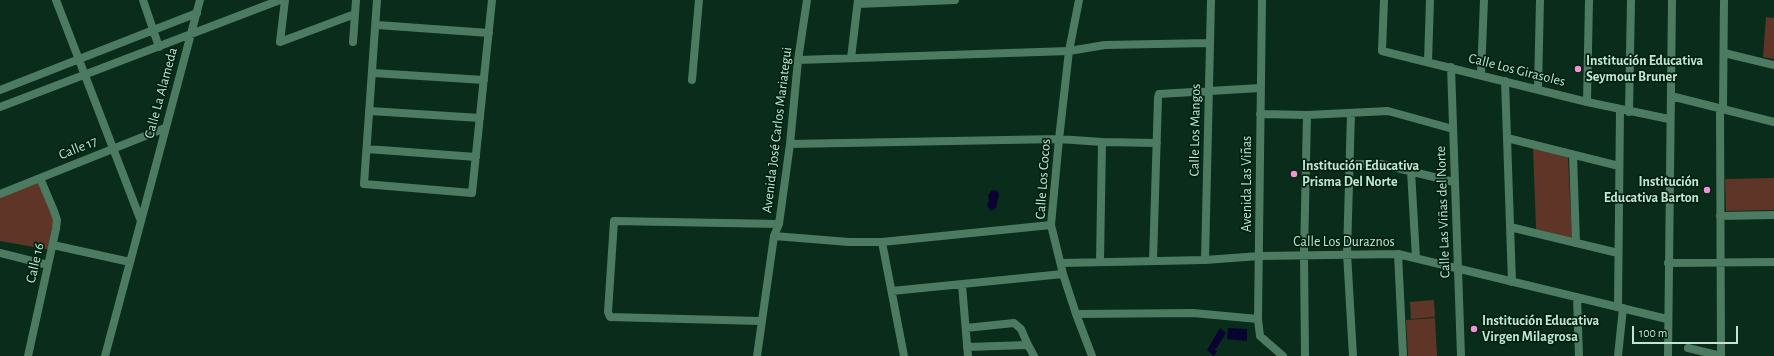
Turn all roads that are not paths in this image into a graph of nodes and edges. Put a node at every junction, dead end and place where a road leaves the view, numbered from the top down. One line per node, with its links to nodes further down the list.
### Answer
1 (56, 0): 37 (street)
2 (143, 0): 28 (street)
3 (200, 0): 25 (street)
4 (280, 0): 30 (street)
5 (285, 0): 26 (street)
6 (356, 0): 26 (street)
7 (377, 0): 27 (street)
8 (492, 0): 29 (street)
9 (699, 0): 46 (street)
10 (807, 0): 38 (street, Avenida José Carlos Mariategui)
11 (912, 0): 12 (street); 24 (street)
12 (955, 0)
13 (1079, 0): 34 (street, Calle Los Cocos)
14 (1210, 0): 32 (street, Calle Los Mangos)
15 (1262, 0): 48 (street, Avenida Las Viñas)
16 (1384, 0): 39 (street, Calle Los Girasoles)
17 (1430, 0): 39 (street)
18 (1484, 0): 43 (street)
19 (1540, 0): 49 (street)
20 (1589, 0): 53 (street)
21 (1631, 0): 58 (street)
22 (1672, 0): 52 (street)
23 (1724, 0): 35 (street)
24 (858, 2): 36 (street)
25 (197, 13): 28 (street, Calle La Alameda); 30 (street)
26 (355, 14): 31 (street)
27 (377, 25): 29 (street); 42 (street)
28 (154, 29): 33 (street); 37 (street, Calle La Alameda)
29 (489, 32): 45 (street)
30 (191, 34): 33 (street, Calle La Alameda); 65 (street, Calle La Alameda)
31 (353, 42)
32 (1209, 43): 34 (street); 51 (street, Calle Los Mangos)
33 (159, 46): 44 (street, Calle La Alameda)
34 (1069, 51): 36 (street); 68 (street, Calle Los Cocos)
35 (1724, 53): 40 (street); 55 (street)
36 (851, 58): 38 (street)
37 (79, 59): 44 (street); 50 (street, Calle La Alameda)
38 (798, 60): 71 (street, Avenida José Carlos Mariategui)
39 (1428, 62): 41 (street, Calle Los Girasoles)
40 (1774, 65)
41 (1451, 67): 43 (street, Calle Los Girasoles); 66 (street, Calle Las Viñas del Norte)
42 (373, 73): 45 (street); 57 (street)
43 (1481, 74): 47 (street, Calle Los Girasoles)
44 (85, 75): 54 (street, Calle La Alameda); 72 (street)
45 (484, 80): 62 (street)
46 (692, 80)
47 (1505, 81): 49 (street, Calle Los Girasoles); 67 (street)
48 (1260, 88): 51 (street); 60 (street, Avenida Las Viñas)
49 (1538, 89): 53 (street, Calle Los Girasoles)
50 (0, 90)
51 (1209, 90): 70 (street); 99 (street, Calle Los Mangos)
52 (1671, 96): 55 (street); 63 (street)
53 (1587, 102): 56 (street, Calle Los Girasoles)
54 (0, 107)
55 (1722, 109): 64 (street); 83 (street)
56 (1620, 110): 58 (street, Calle Los Girasoles); 77 (street)
57 (370, 111): 62 (street); 73 (street)
58 (1629, 112): 63 (street, Calle Los Girasoles)
59 (1351, 113): 61 (street); 66 (street); 76 (street)
60 (1260, 114): 61 (street); 97 (street, Avenida Las Viñas)
61 (1307, 115): 96 (street)
62 (480, 118): 75 (street)
63 (1669, 119): 105 (street)
64 (1774, 122)
65 (165, 128): 72 (street, Calle 17); 84 (street, Calle La Alameda)
66 (1453, 129): 80 (street, Calle Las Viñas del Norte)
67 (1507, 138): 74 (street); 87 (street)
68 (1059, 139): 69 (street); 71 (street); 86 (street, Calle Los Cocos)
69 (1102, 142): 70 (street); 102 (street)
70 (1157, 143): 100 (street)
71 (790, 144): 85 (street, Avenida José Carlos Mariategui)
72 (113, 148): 79 (street, Calle 17); 84 (street)
73 (367, 149): 75 (street); 75 (street)
74 (1573, 155): 77 (street); 90 (street)
75 (476, 157)
76 (1350, 164): 78 (street); 94 (street)
77 (1619, 166): 93 (street)
78 (1411, 171): 80 (street); 98 (street)
79 (40, 178): 81 (street, Calle 17); 91 (street, Calle 16)
80 (1454, 182): 108 (street, Calle Las Viñas del Norte)
81 (0, 194)
82 (1774, 215): 83 (street)
83 (1720, 216): 106 (street)
84 (141, 221): 101 (street, Calle La Alameda)
85 (779, 224): 88 (street, Avenida José Carlos Mariategui); 118 (street)
86 (1052, 225): 89 (street); 104 (street, Calle Los Cocos)
87 (1510, 226): 90 (street); 110 (street)
88 (774, 236): 89 (street); 118 (street, Avenida José Carlos Mariategui)
89 (882, 242): 112 (street)
90 (1576, 243): 93 (street)
91 (53, 245): 101 (street); 107 (street, Calle 16)
92 (0, 253): 107 (street)
93 (1618, 253): 114 (street)
94 (1347, 254): 95 (street, Calle Los Duraznos); 96 (street, Calle Los Duraznos); 131 (street)
95 (1398, 254): 98 (street, Calle Los Duraznos); 132 (street)
96 (1304, 255): 97 (street, Calle Los Duraznos); 130 (street)
97 (1260, 256): 99 (street, Calle Los Duraznos); 116 (street, Avenida Las Viñas)
98 (1416, 258): 108 (street, Calle Los Duraznos)
99 (1205, 260): 100 (street, Calle Los Duraznos)
100 (1153, 261): 102 (street, Calle Los Duraznos)
101 (130, 262): 124 (street, Calle La Alameda)
102 (1100, 262): 104 (street, Calle Los Duraznos)
103 (1774, 262): 106 (street)
104 (1061, 263): 109 (street, Calle Los Cocos)
105 (1668, 263): 106 (street); 117 (street)
106 (1721, 263): 137 (street)
107 (48, 266): 123 (street, Calle 16)
108 (1458, 269): 110 (street, Calle Los Duraznos); 133 (street, Calle Las Viñas del Norte)
109 (1063, 274): 111 (street); 115 (street, Calle Los Cocos)
110 (1512, 282): 113 (street, Calle Los Duraznos)
111 (962, 285): 112 (street); 119 (street)
112 (892, 291): 126 (street)
113 (1577, 297): 114 (street, Calle Los Duraznos); 134 (street)
114 (1620, 308): 117 (street, Calle Los Duraznos); 135 (street)
115 (1076, 314): 116 (street); 128 (street, Calle Los Cocos)
116 (1258, 319): 129 (street, Avenida Las Viñas)
117 (1668, 319): 136 (street)
118 (760, 321): 125 (street, Avenida José Carlos Mariategui)
119 (966, 328): 120 (street); 122 (street)
120 (1028, 345): 122 (street); 127 (street)
121 (1688, 348): 137 (street)
122 (968, 352)
123 (28, 356)
124 (105, 356)
125 (757, 356)
126 (904, 356)
127 (1034, 356)
128 (1092, 356)
129 (1283, 356)
130 (1305, 356)
131 (1354, 356)
132 (1403, 356)
133 (1461, 356)
134 (1579, 356)
135 (1618, 356)
136 (1668, 356)
137 (1721, 356)

